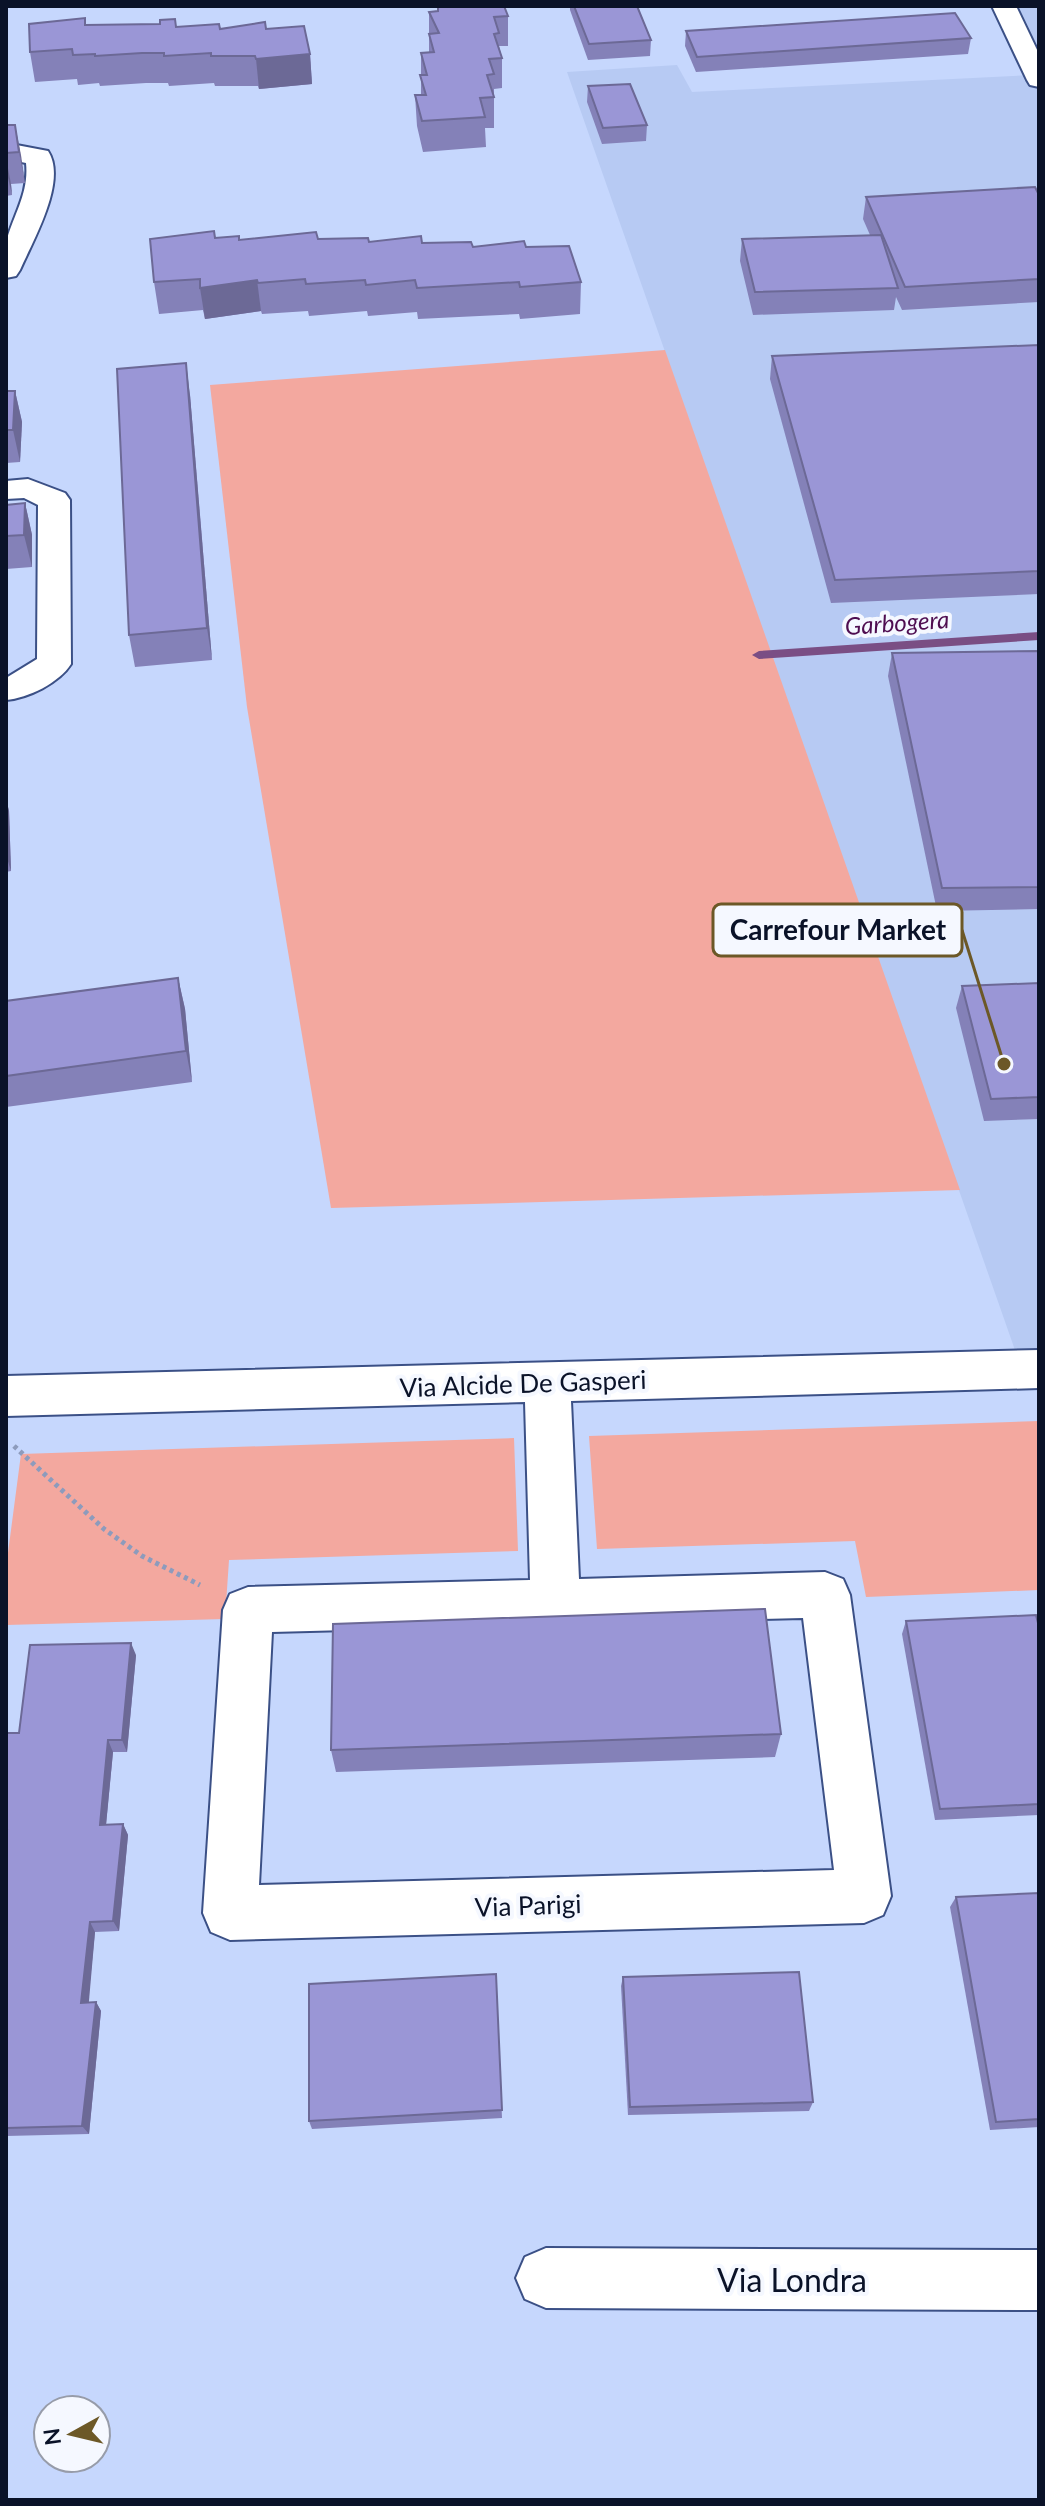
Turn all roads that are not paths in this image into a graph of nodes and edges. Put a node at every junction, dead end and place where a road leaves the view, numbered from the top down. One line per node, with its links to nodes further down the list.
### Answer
1 (1004, 6): 2 (street)
2 (1039, 80)
3 (6, 151): 4 (street)
4 (6, 270)
5 (6, 490): 6 (street)
6 (6, 689)
7 (1039, 1369): 8 (street, Via Alcide De Gasperi)
8 (547, 1382): 9 (street, Via Alcide De Gasperi); 10 (street)
9 (6, 1396)
10 (555, 1602): 10 (street, Via Parigi)
11 (546, 2278): 12 (street, Via Londra)
12 (1039, 2280)

